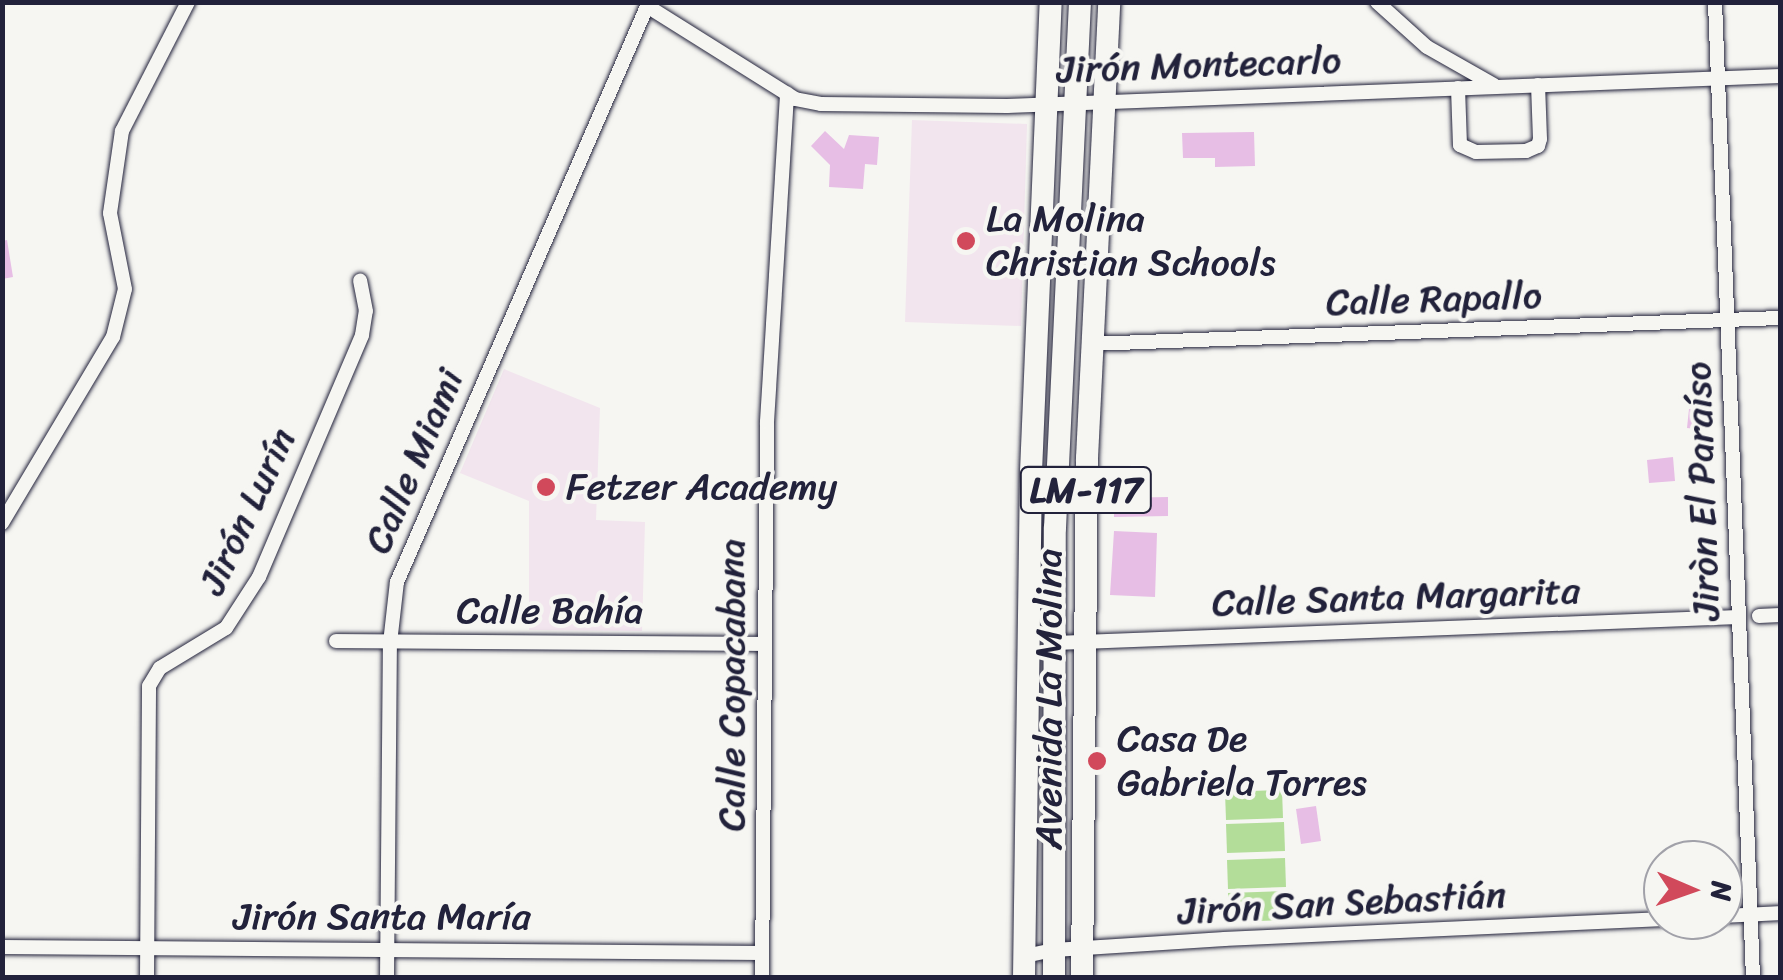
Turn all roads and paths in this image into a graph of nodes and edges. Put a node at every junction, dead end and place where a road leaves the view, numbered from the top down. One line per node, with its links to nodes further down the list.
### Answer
1 (188, 2): 21 (street)
2 (1051, 2): 16 (main road, Avenida La Molina / LM-117)
3 (1080, 2): 15 (main road, Avenida La Molina / LM-117)
4 (1109, 2): 14 (main road, Avenida La Molina / LM-117)
5 (1377, 2): 11 (street)
6 (1715, 2): 9 (street, Jiròn El Paraíso)
7 (648, 4): 13 (street, Jirón Montecarlo); 27 (street, Calle Miami)
8 (1780, 76): 9 (street, Jirón Montecarlo)
9 (1719, 77): 10 (street, Jirón Montecarlo); 19 (street, Jiròn El Paraíso)
10 (1538, 85): 11 (street, Jirón Montecarlo); 12 (street)
11 (1495, 86): 12 (street, Jirón Montecarlo)
12 (1458, 88): 14 (street, Jirón Montecarlo)
13 (788, 94): 16 (street, Jirón Montecarlo); 29 (street, Calle Copacabana)
14 (1103, 100): 15 (street, Jirón Montecarlo); 20 (main road, Avenida La Molina / LM-117)
15 (1074, 102): 16 (street, Jirón Montecarlo); 28 (main road, Avenida La Molina / LM-117)
16 (1046, 104): 40 (main road, Avenida La Molina / LM-117)
17 (360, 281): 35 (street, Jirón Lurín)
18 (1780, 318): 19 (street, Calle Rapallo)
19 (1728, 320): 20 (street, Calle Rapallo); 22 (street, Jiròn El Paraíso)
20 (1090, 344): 26 (main road, Avenida La Molina / LM-117)
21 (2, 523)
22 (1739, 616): 26 (street, Calle Santa Margarita); 31 (street, Jiròn El Paraíso)
23 (1760, 616): 24 (street)
24 (1780, 616)
25 (336, 642): 27 (street, Calle Bahía)
26 (1084, 642): 28 (street, Calle Santa Margarita); 38 (main road, Avenida La Molina / LM-117)
27 (390, 643): 29 (street, Calle Bahía); 36 (street, Calle Miami)
28 (1056, 643): 37 (main road, Avenida La Molina / LM-117)
29 (764, 644): 39 (street, Calle Copacabana)
30 (1780, 913): 31 (street)
31 (1751, 914): 32 (street); 46 (street, Jiròn El Paraíso)
32 (1743, 915)
33 (1643, 920): 38 (street, Jirón San Sebastián)
34 (2, 948): 35 (street, Jirón Santa María)
35 (147, 948): 36 (street, Jirón Santa María); 41 (street, Jirón Lurín)
36 (388, 950): 39 (street, Jirón Santa María); 42 (street, Calle Miami)
37 (1054, 950): 38 (street, Jirón San Sebastián); 40 (street, Jirón San Sebastián); 44 (main road, Avenida La Molina / LM-117)
38 (1082, 950): 45 (main road, Avenida La Molina / LM-117)
39 (762, 952): 43 (street, Calle Copacabana)
40 (1024, 967)
41 (147, 978)
42 (388, 978)
43 (762, 978)
44 (1054, 978)
45 (1082, 978)
46 (1753, 978)

